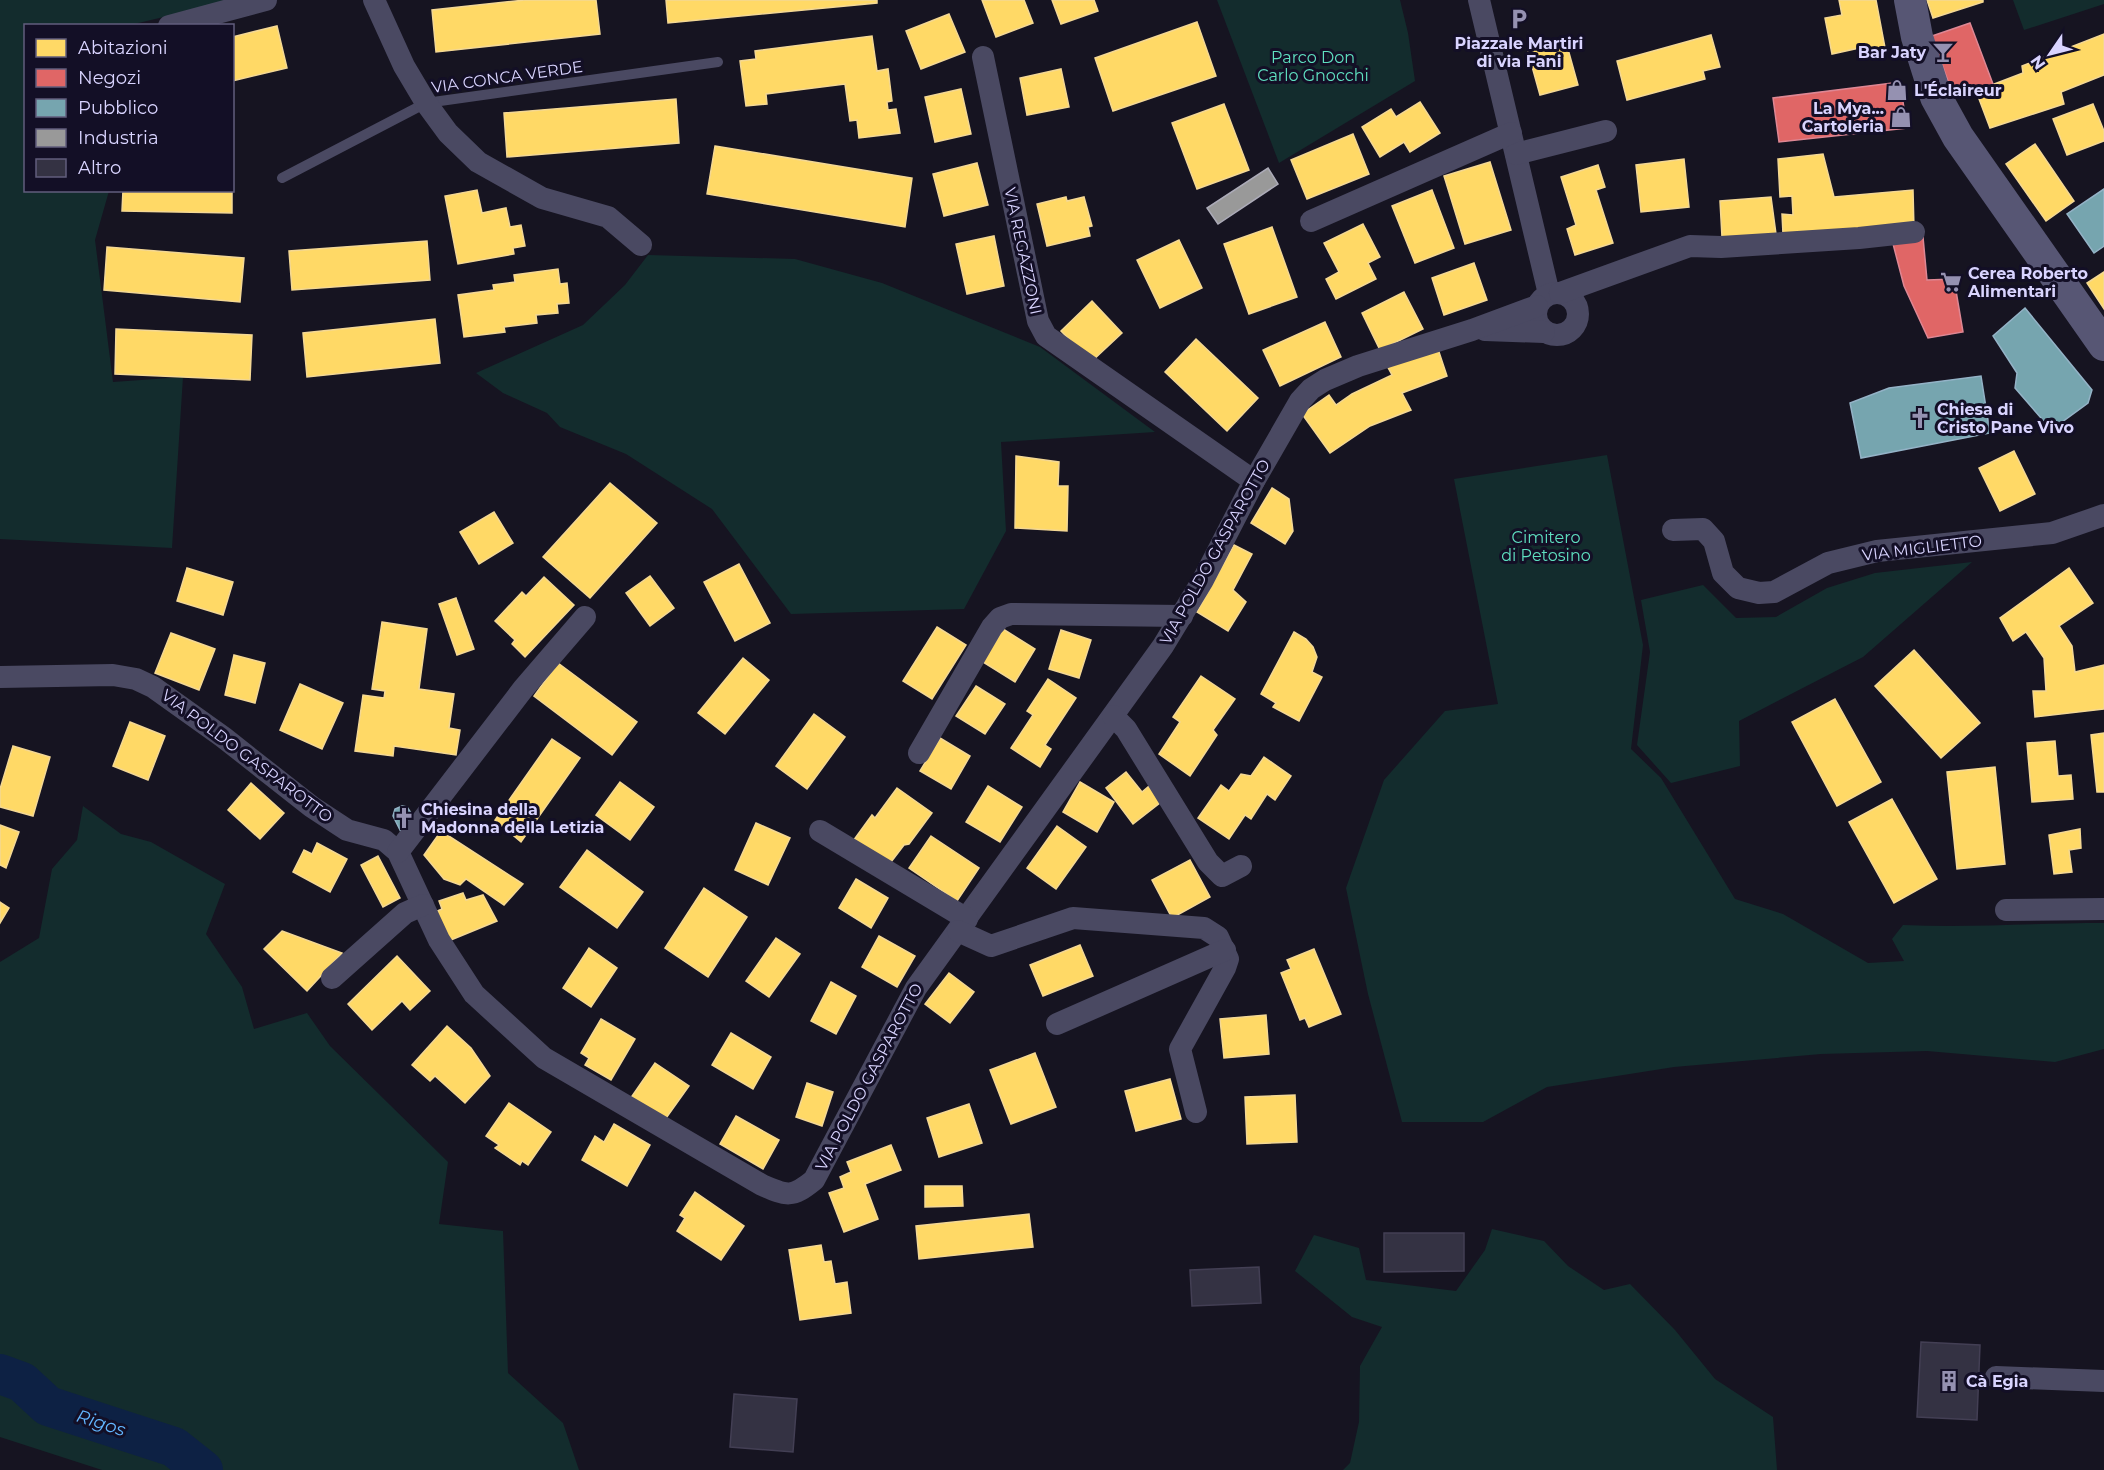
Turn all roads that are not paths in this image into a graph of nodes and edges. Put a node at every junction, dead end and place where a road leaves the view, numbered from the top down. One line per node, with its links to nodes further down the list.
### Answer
1 (266, 0): 6 (street)
2 (362, 0): 3 (street)
3 (374, 0): 9 (street)
4 (1479, 0): 11 (street)
5 (1910, 0): 19 (street)
6 (176, 24)
7 (983, 57): 20 (street, VIA REGAZZONI)
8 (718, 62): 9 (lane, VIA CONCA VERDE)
9 (426, 103): 12 (lane, VIA CONCA VERDE); 15 (street)
10 (1606, 131): 11 (street)
11 (1513, 144): 13 (street); 16 (street)
12 (282, 178)
13 (1311, 221)
14 (1914, 232): 16 (street, VIA POLDO GASPAROTTO)
15 (641, 245)
16 (1549, 298): 17 (street, VIA POLDO GASPAROTTO); 18 (street); 18 (street)
17 (1472, 330): 18 (street, VIA POLDO GASPAROTTO); 20 (street, VIA POLDO GASPAROTTO)
18 (1544, 332)
19 (2104, 345)
20 (1254, 481): 23 (street, VIA POLDO GASPAROTTO)
21 (2104, 515): 22 (street, VIA MIGLIETTO)
22 (1673, 530)
23 (1182, 616): 26 (street, VIA POLDO GASPAROTTO); 27 (street)
24 (585, 617): 29 (street)
25 (0, 678): 29 (street, VIA POLDO GASPAROTTO)
26 (1113, 716): 30 (street); 34 (street, VIA POLDO GASPAROTTO)
27 (919, 753)
28 (820, 831): 34 (street)
29 (398, 852): 31 (street, VIA POLDO GASPAROTTO)
30 (1241, 866)
31 (423, 904): 34 (street, VIA POLDO GASPAROTTO); 36 (street)
32 (2104, 909): 33 (street)
33 (2006, 910)
34 (962, 925): 35 (street)
35 (1225, 950): 37 (street); 38 (street)
36 (332, 978)
37 (1058, 1024)
38 (1196, 1112)
39 (1996, 1377): 40 (street)
40 (2104, 1381)

